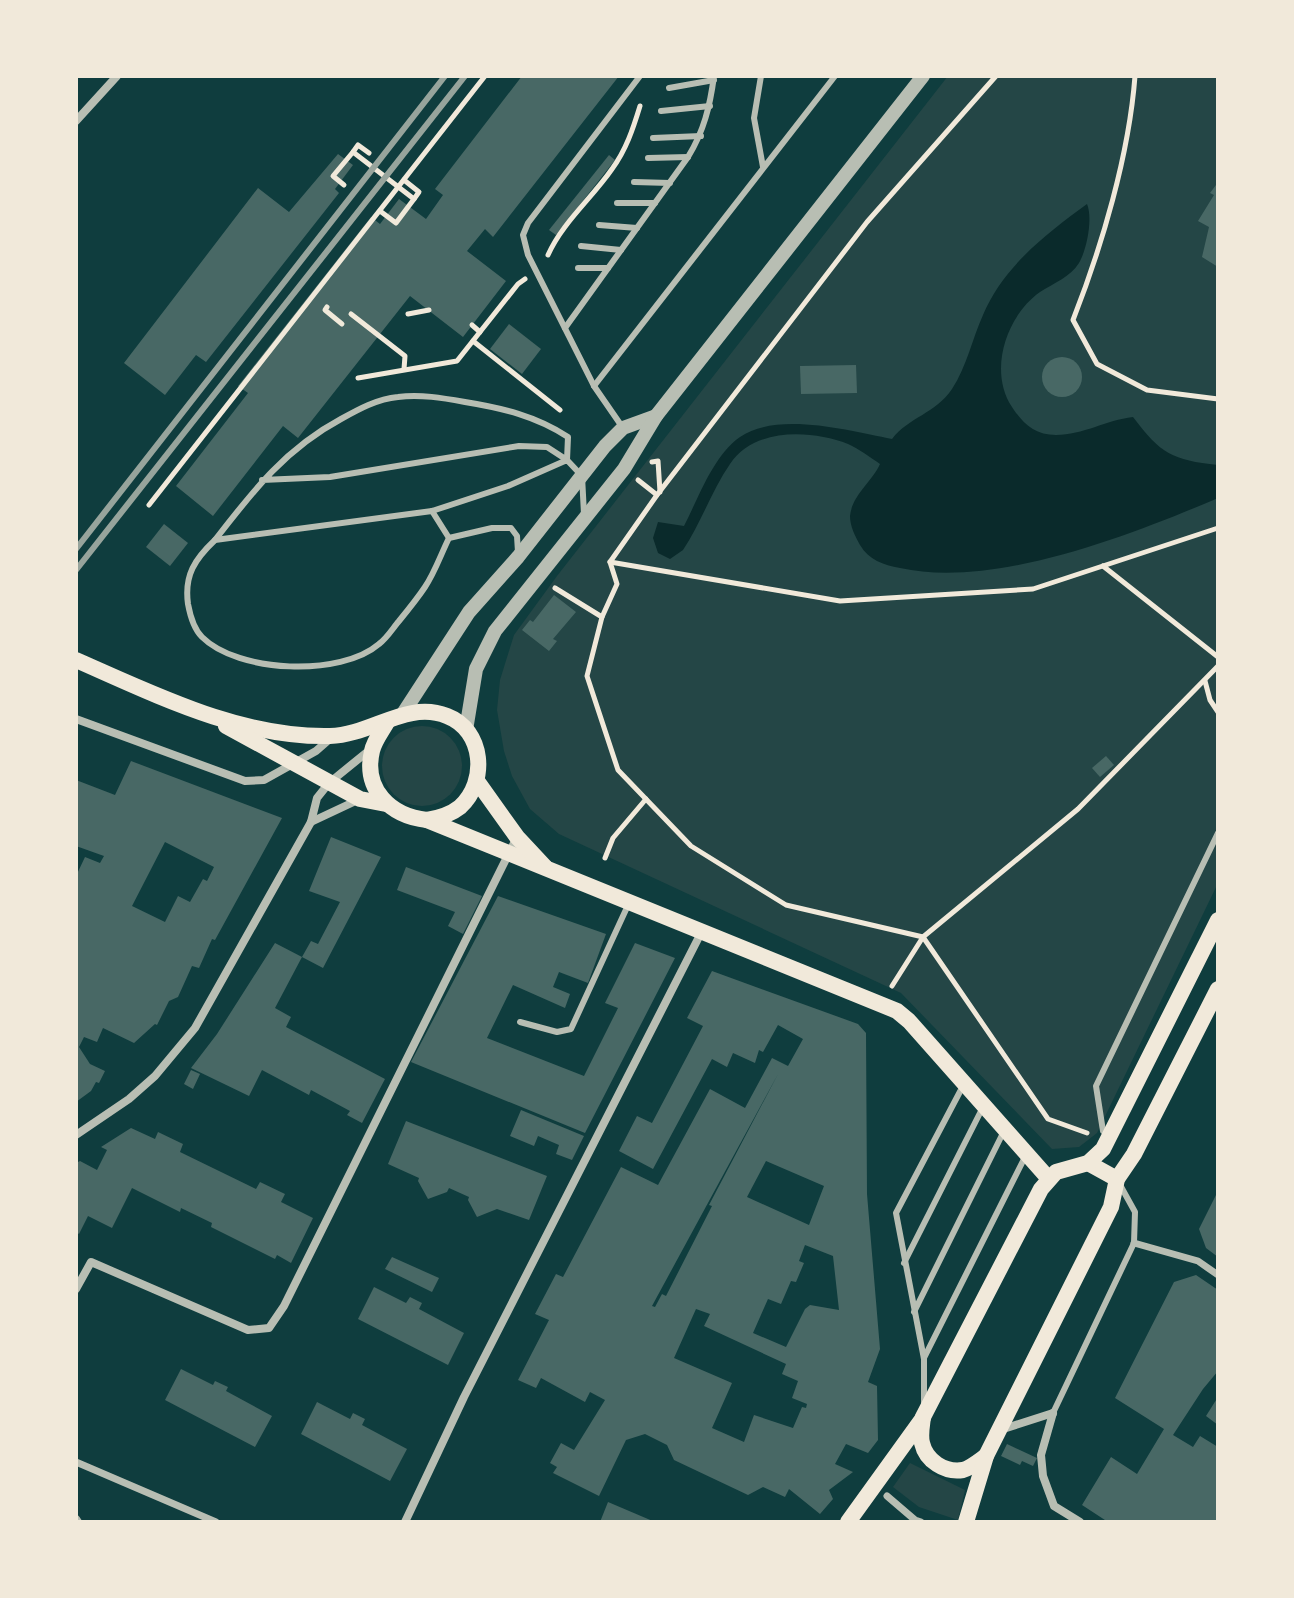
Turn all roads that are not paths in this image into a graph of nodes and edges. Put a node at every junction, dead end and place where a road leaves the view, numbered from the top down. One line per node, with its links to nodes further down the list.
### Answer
1 (117, 76): 10 (street)
2 (640, 76): 26 (lane)
3 (761, 76): 15 (lane)
4 (835, 76): 15 (lane)
5 (923, 76): 28 (street)
6 (714, 78): 7 (lane); 8 (lane)
7 (669, 88)
8 (710, 106): 9 (lane); 11 (lane)
9 (661, 111)
10 (76, 121)
11 (701, 136): 12 (lane); 13 (lane)
12 (653, 138)
13 (688, 157): 14 (lane); 17 (lane)
14 (648, 158)
15 (763, 167): 27 (lane)
16 (634, 182): 17 (lane)
17 (670, 183): 19 (lane)
18 (617, 203): 19 (lane)
19 (655, 203): 21 (lane)
20 (599, 225): 21 (lane)
21 (637, 228): 23 (lane)
22 (581, 246): 23 (lane)
23 (621, 250): 25 (lane)
24 (578, 268): 25 (lane)
25 (608, 268): 26 (lane)
26 (565, 328): 27 (lane)
27 (594, 386): 29 (lane)
28 (656, 416): 29 (street); 34 (street)
29 (623, 428): 31 (street)
30 (567, 460): 31 (lane); 32 (lane); 32 (lane); 33 (lane)
31 (582, 476): 34 (lane); 37 (street)
32 (262, 480): 36 (lane)
33 (432, 511): 35 (lane); 36 (lane)
34 (585, 522): 42 (street)
35 (449, 538): 36 (lane); 37 (lane)
36 (215, 540)
37 (518, 557): 41 (street)
38 (76, 660): 39 (main road)
39 (203, 713): 43 (main road); 45 (main road)
40 (76, 719): 45 (street)
41 (394, 719): 42 (main road); 43 (main road); 44 (main road)
42 (466, 730): 46 (main road)
43 (333, 736): 45 (street)
44 (373, 747): 47 (street); 49 (main road)
45 (292, 762): 47 (main road)
46 (477, 781): 50 (main road); 53 (main road)
47 (329, 783): 48 (main road); 51 (street)
48 (360, 799): 49 (main road); 51 (street)
49 (386, 804): 50 (main road)
50 (427, 820): 54 (main road)
51 (311, 822): 64 (street)
52 (1218, 833): 65 (lane)
53 (517, 837): 54 (street); 55 (main road)
54 (508, 854): 55 (main road); 73 (street)
55 (549, 871): 56 (main road)
56 (629, 903): 58 (main road); 60 (lane)
57 (1218, 920): 65 (main road)
58 (701, 933): 61 (main road); 84 (street)
59 (1218, 989): 69 (main road)
60 (520, 1022)
61 (964, 1084): 62 (main road); 71 (lane)
62 (984, 1106): 63 (main road); 71 (lane)
63 (1005, 1130): 66 (main road); 74 (lane)
64 (76, 1135)
65 (1107, 1142): 67 (main road)
66 (1027, 1154): 68 (main road); 75 (lane)
67 (1088, 1163): 68 (main road); 69 (main road)
68 (1049, 1179): 77 (main road)
69 (1117, 1179): 70 (lane); 78 (main road)
70 (1134, 1243): 72 (street); 76 (lane)
71 (904, 1263): 74 (lane)
72 (1218, 1275)
73 (76, 1289)
74 (914, 1312): 75 (lane)
75 (924, 1359): 77 (lane)
76 (1053, 1413): 78 (street); 87 (street)
77 (923, 1417): 79 (main road); 85 (main road)
78 (999, 1431): 79 (main road)
79 (986, 1456): 86 (main road)
80 (76, 1462): 83 (street)
81 (887, 1496): 82 (street)
82 (916, 1521)
83 (216, 1522)
84 (405, 1522)
85 (848, 1522)
86 (966, 1522)
87 (1080, 1522)

